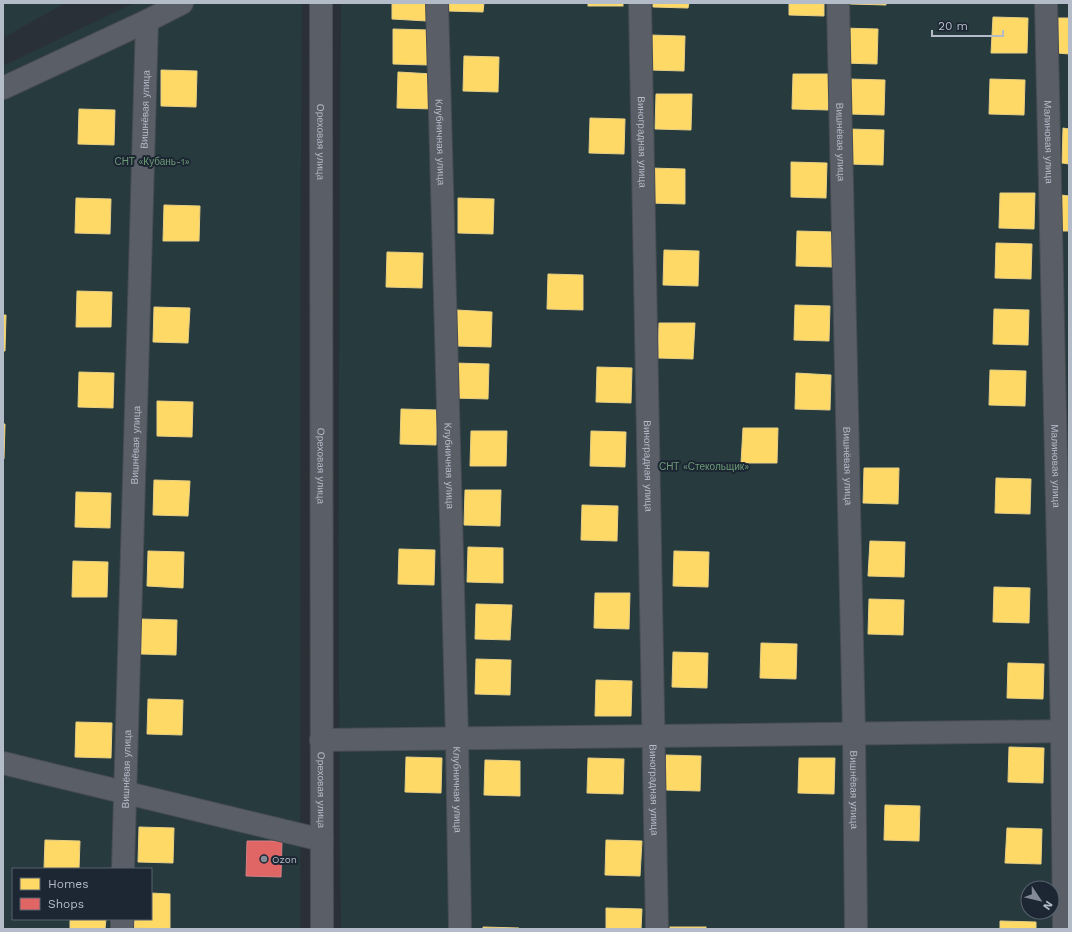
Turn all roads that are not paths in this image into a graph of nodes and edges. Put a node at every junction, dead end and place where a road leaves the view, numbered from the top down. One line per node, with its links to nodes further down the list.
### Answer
1 (182, 3): 7 (street)
2 (321, 3): 13 (street, Ореховая улица)
3 (437, 3): 12 (street, Клубничная улица)
4 (640, 3): 11 (street, Виноградная улица)
5 (838, 3): 10 (street, Вишнёвая улица)
6 (1046, 3): 9 (street, Малиновая улица)
7 (147, 21): 8 (street); 15 (street, Вишнёвая улица)
8 (3, 88)
9 (1066, 731): 10 (street); 22 (street, Малиновая улица)
10 (854, 734): 11 (street); 21 (street, Вишнёвая улица)
11 (654, 736): 12 (street); 20 (street, Виноградная улица)
12 (457, 738): 13 (street); 19 (street, Клубничная улица)
13 (321, 740): 16 (street, Ореховая улица)
14 (3, 763): 15 (street)
15 (125, 793): 16 (street); 17 (street, Вишнёвая улица)
16 (322, 840): 18 (street, Ореховая улица)
17 (123, 868)
18 (322, 929)
19 (460, 929)
20 (657, 929)
21 (856, 929)
22 (1064, 929)

